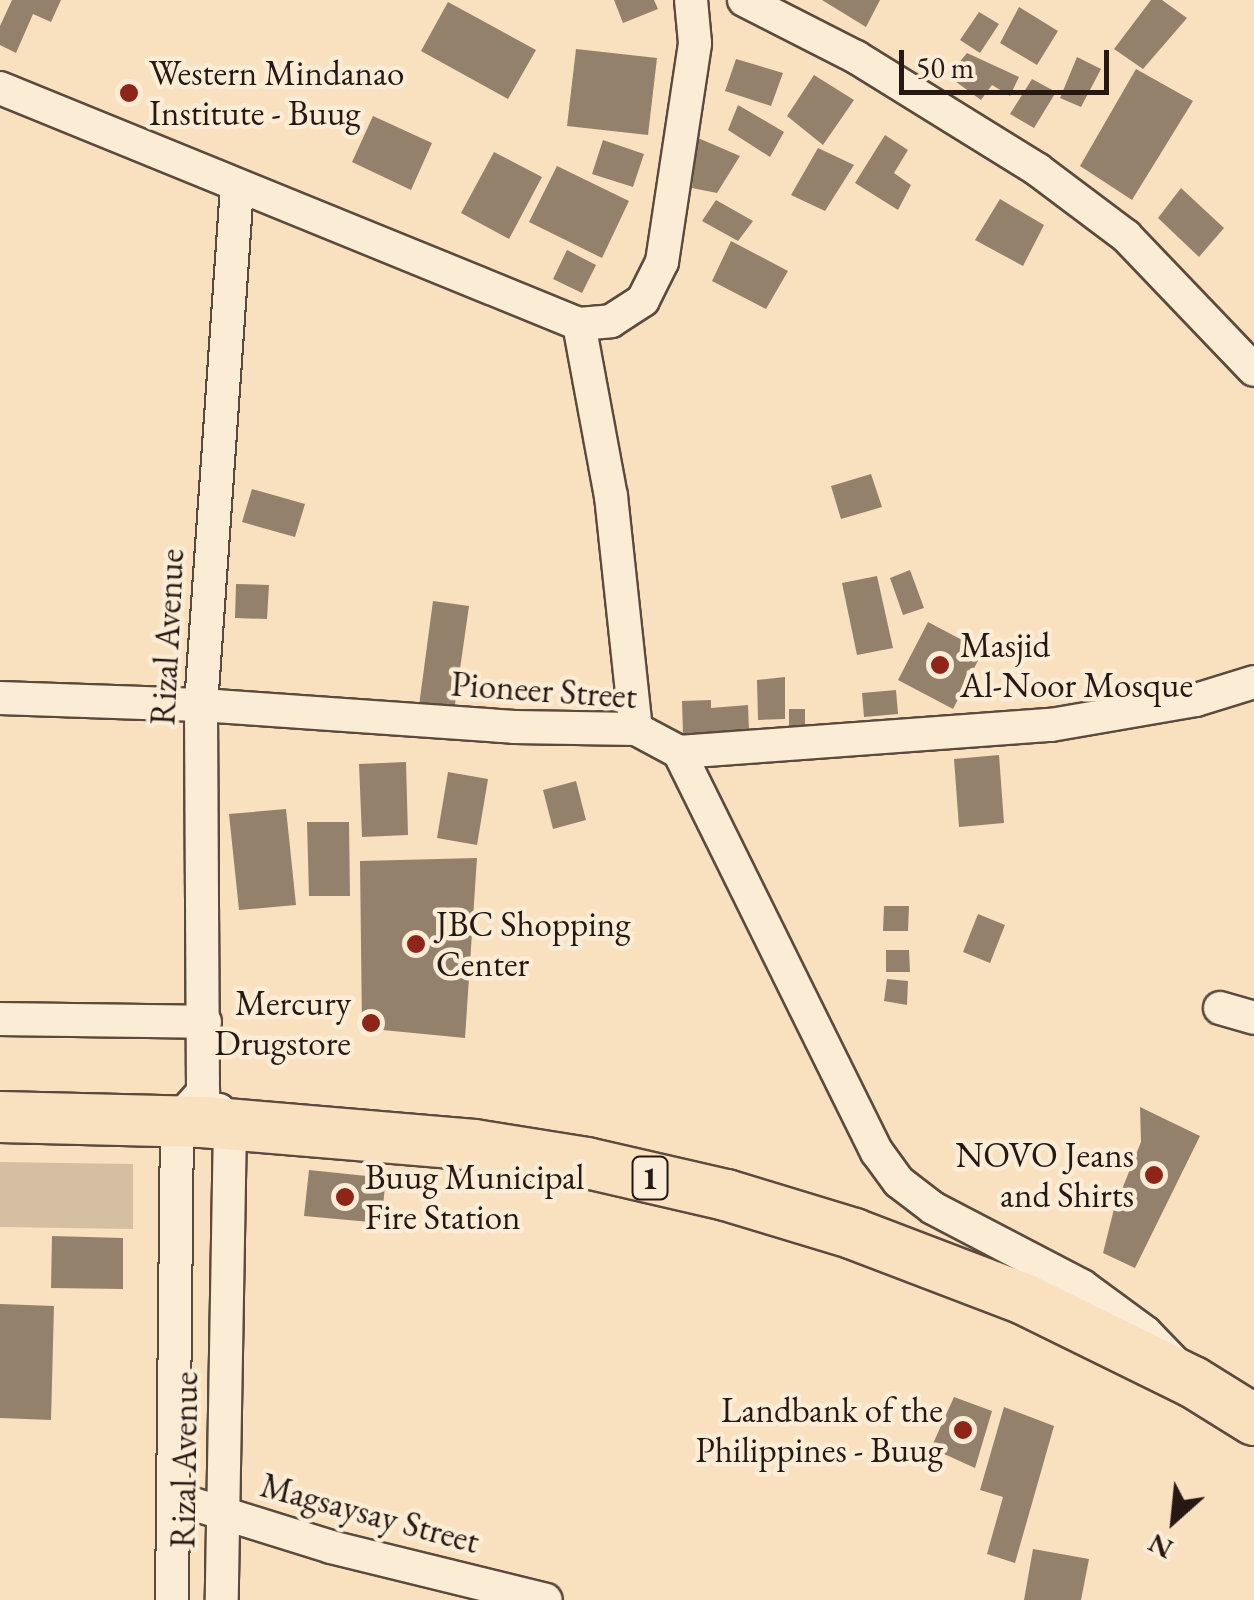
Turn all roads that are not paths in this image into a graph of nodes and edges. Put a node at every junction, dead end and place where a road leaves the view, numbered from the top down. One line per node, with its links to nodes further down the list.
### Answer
1 (691, 0): 5 (street)
2 (744, 0): 6 (street)
3 (0, 88): 4 (street)
4 (237, 188): 5 (street); 9 (street, Rizal Avenue)
5 (578, 324): 10 (street)
6 (1254, 370)
7 (1254, 682): 11 (street)
8 (0, 698): 9 (street, Pioneer Street)
9 (201, 705): 10 (street, Pioneer Street); 15 (street, Rizal Avenue)
10 (636, 729): 11 (street, Pioneer Street)
11 (680, 752): 18 (street)
12 (1220, 1008): 13 (street)
13 (1254, 1018)
14 (0, 1019): 15 (street)
15 (204, 1022): 16 (street, Rizal Avenue)
16 (204, 1112): 17 (highway, 1); 18 (highway, 1); 20 (street, Rizal Avenue); 21 (street, Rizal Avenue)
17 (0, 1116)
18 (1192, 1382): 19 (highway, 1)
19 (1254, 1420)
20 (174, 1498): 21 (street, Magsaysay Street); 22 (street, Rizal Avenue)
21 (223, 1514): 23 (street, Rizal Avenue); 24 (street, Magsaysay Street)
22 (172, 1600)
23 (222, 1600)
24 (546, 1600)

